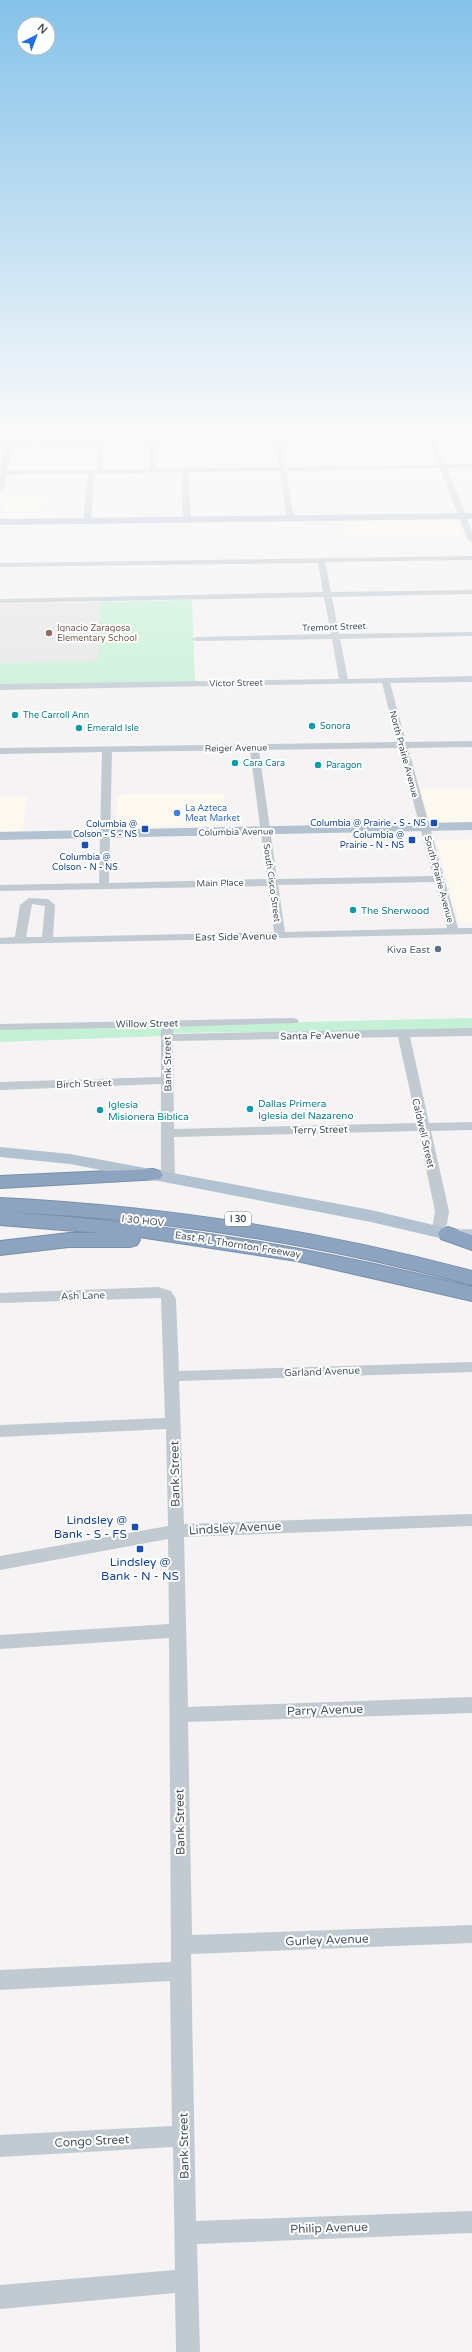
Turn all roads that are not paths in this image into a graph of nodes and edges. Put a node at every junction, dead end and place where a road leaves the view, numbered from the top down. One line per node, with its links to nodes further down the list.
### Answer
1 (472, 558): 2 (street)
2 (321, 560): 3 (street); 5 (street)
3 (0, 565)
4 (472, 592): 5 (street)
5 (327, 595): 6 (street); 8 (street)
6 (0, 601)
7 (472, 634): 8 (street, Tremont Street)
8 (335, 636): 9 (street, Tremont Street); 12 (street)
9 (196, 639)
10 (472, 679): 11 (street, Victor Street)
11 (385, 680): 12 (street, Victor Street); 15 (street, North Prairie Avenue)
12 (344, 681): 13 (street, Victor Street)
13 (0, 687)
14 (472, 744): 15 (street, Reiger Avenue)
15 (401, 745): 16 (street, Reiger Avenue); 20 (street, North Prairie Avenue)
16 (254, 747): 17 (street, Reiger Avenue); 21 (street, South Cisco Street)
17 (107, 750): 18 (street, Reiger Avenue); 24 (street)
18 (0, 751)
19 (472, 826): 20 (main road, Columbia Avenue)
20 (426, 831): 21 (main road, Columbia Avenue); 22 (main road, Columbia Avenue); 26 (street, South Prairie Avenue)
21 (265, 835): 24 (main road, Columbia Avenue); 27 (street, South Cisco Street)
22 (472, 835)
23 (0, 836): 24 (main road, Columbia Avenue)
24 (104, 838): 25 (main road, Columbia Avenue); 28 (street)
25 (0, 844)
26 (440, 879): 27 (street, Main Place); 30 (street, South Prairie Avenue)
27 (272, 883): 28 (street, Main Place); 32 (street, South Cisco Street)
28 (104, 884): 29 (street, Main Place)
29 (0, 888)
30 (453, 931): 31 (street, East Side Avenue); 32 (street, East Side Avenue)
31 (472, 931)
32 (280, 935): 34 (street, East Side Avenue)
33 (20, 940): 34 (street, East Side Avenue); 34 (street); 35 (street, East Side Avenue)
34 (46, 940)
35 (0, 941)
36 (293, 1021): 37 (street, Willow Street)
37 (167, 1023): 38 (street, Willow Street); 41 (street, Bank Street)
38 (0, 1026)
39 (472, 1032): 40 (street, Santa Fe Avenue)
40 (402, 1033): 41 (street, Santa Fe Avenue); 45 (street, Caldwell Street)
41 (167, 1038): 42 (street, Bank Street)
42 (168, 1080): 43 (street, Birch Street); 46 (street, Bank Street)
43 (0, 1086)
44 (472, 1126): 45 (street, Terry Street)
45 (423, 1127): 46 (street, Terry Street); 54 (street, Caldwell Street)
46 (168, 1133): 48 (street, Bank Street)
47 (0, 1152): 48 (main road)
48 (160, 1177): 49 (highway); 54 (main road)
49 (0, 1182)
50 (0, 1195): 59 (highway, I 30)
51 (0, 1205): 60 (highway, I 30 HOV)
52 (0, 1209): 61 (highway, I 30 HOV)
53 (0, 1218): 58 (highway, East R L Thornton Freeway)
54 (442, 1233): 55 (street); 56 (highway)
55 (472, 1233)
56 (472, 1243)
57 (0, 1248): 58 (highway)
58 (303, 1254): 63 (highway, East R L Thornton Freeway)
59 (472, 1268)
60 (472, 1278)
61 (472, 1283)
62 (166, 1294): 64 (street, Ash Lane); 66 (street, Bank Street)
63 (472, 1294)
64 (0, 1298)
65 (471, 1370): 66 (street, Garland Avenue)
66 (173, 1376): 67 (street, Bank Street)
67 (174, 1423): 68 (street); 70 (street, Bank Street)
68 (0, 1431)
69 (472, 1520): 70 (street, Lindsley Avenue)
70 (176, 1531): 71 (street, Lindsley Avenue); 72 (street, Bank Street)
71 (0, 1563)
72 (176, 1631): 73 (street); 75 (street, Bank Street)
73 (0, 1642)
74 (472, 1705): 75 (street, Parry Avenue)
75 (178, 1714): 77 (street, Bank Street)
76 (472, 1934): 77 (street, Gurley Avenue)
77 (182, 1945): 78 (street, Bank Street)
78 (180, 1971): 79 (street); 80 (street, Bank Street)
79 (0, 1980)
80 (184, 2136): 81 (street, Congo Street); 83 (street, Bank Street)
81 (0, 2146)
82 (472, 2222): 83 (street, Philip Avenue)
83 (186, 2233): 84 (street, Bank Street)
84 (187, 2280): 85 (street); 86 (street, Bank Street)
85 (0, 2297)
86 (188, 2352)

